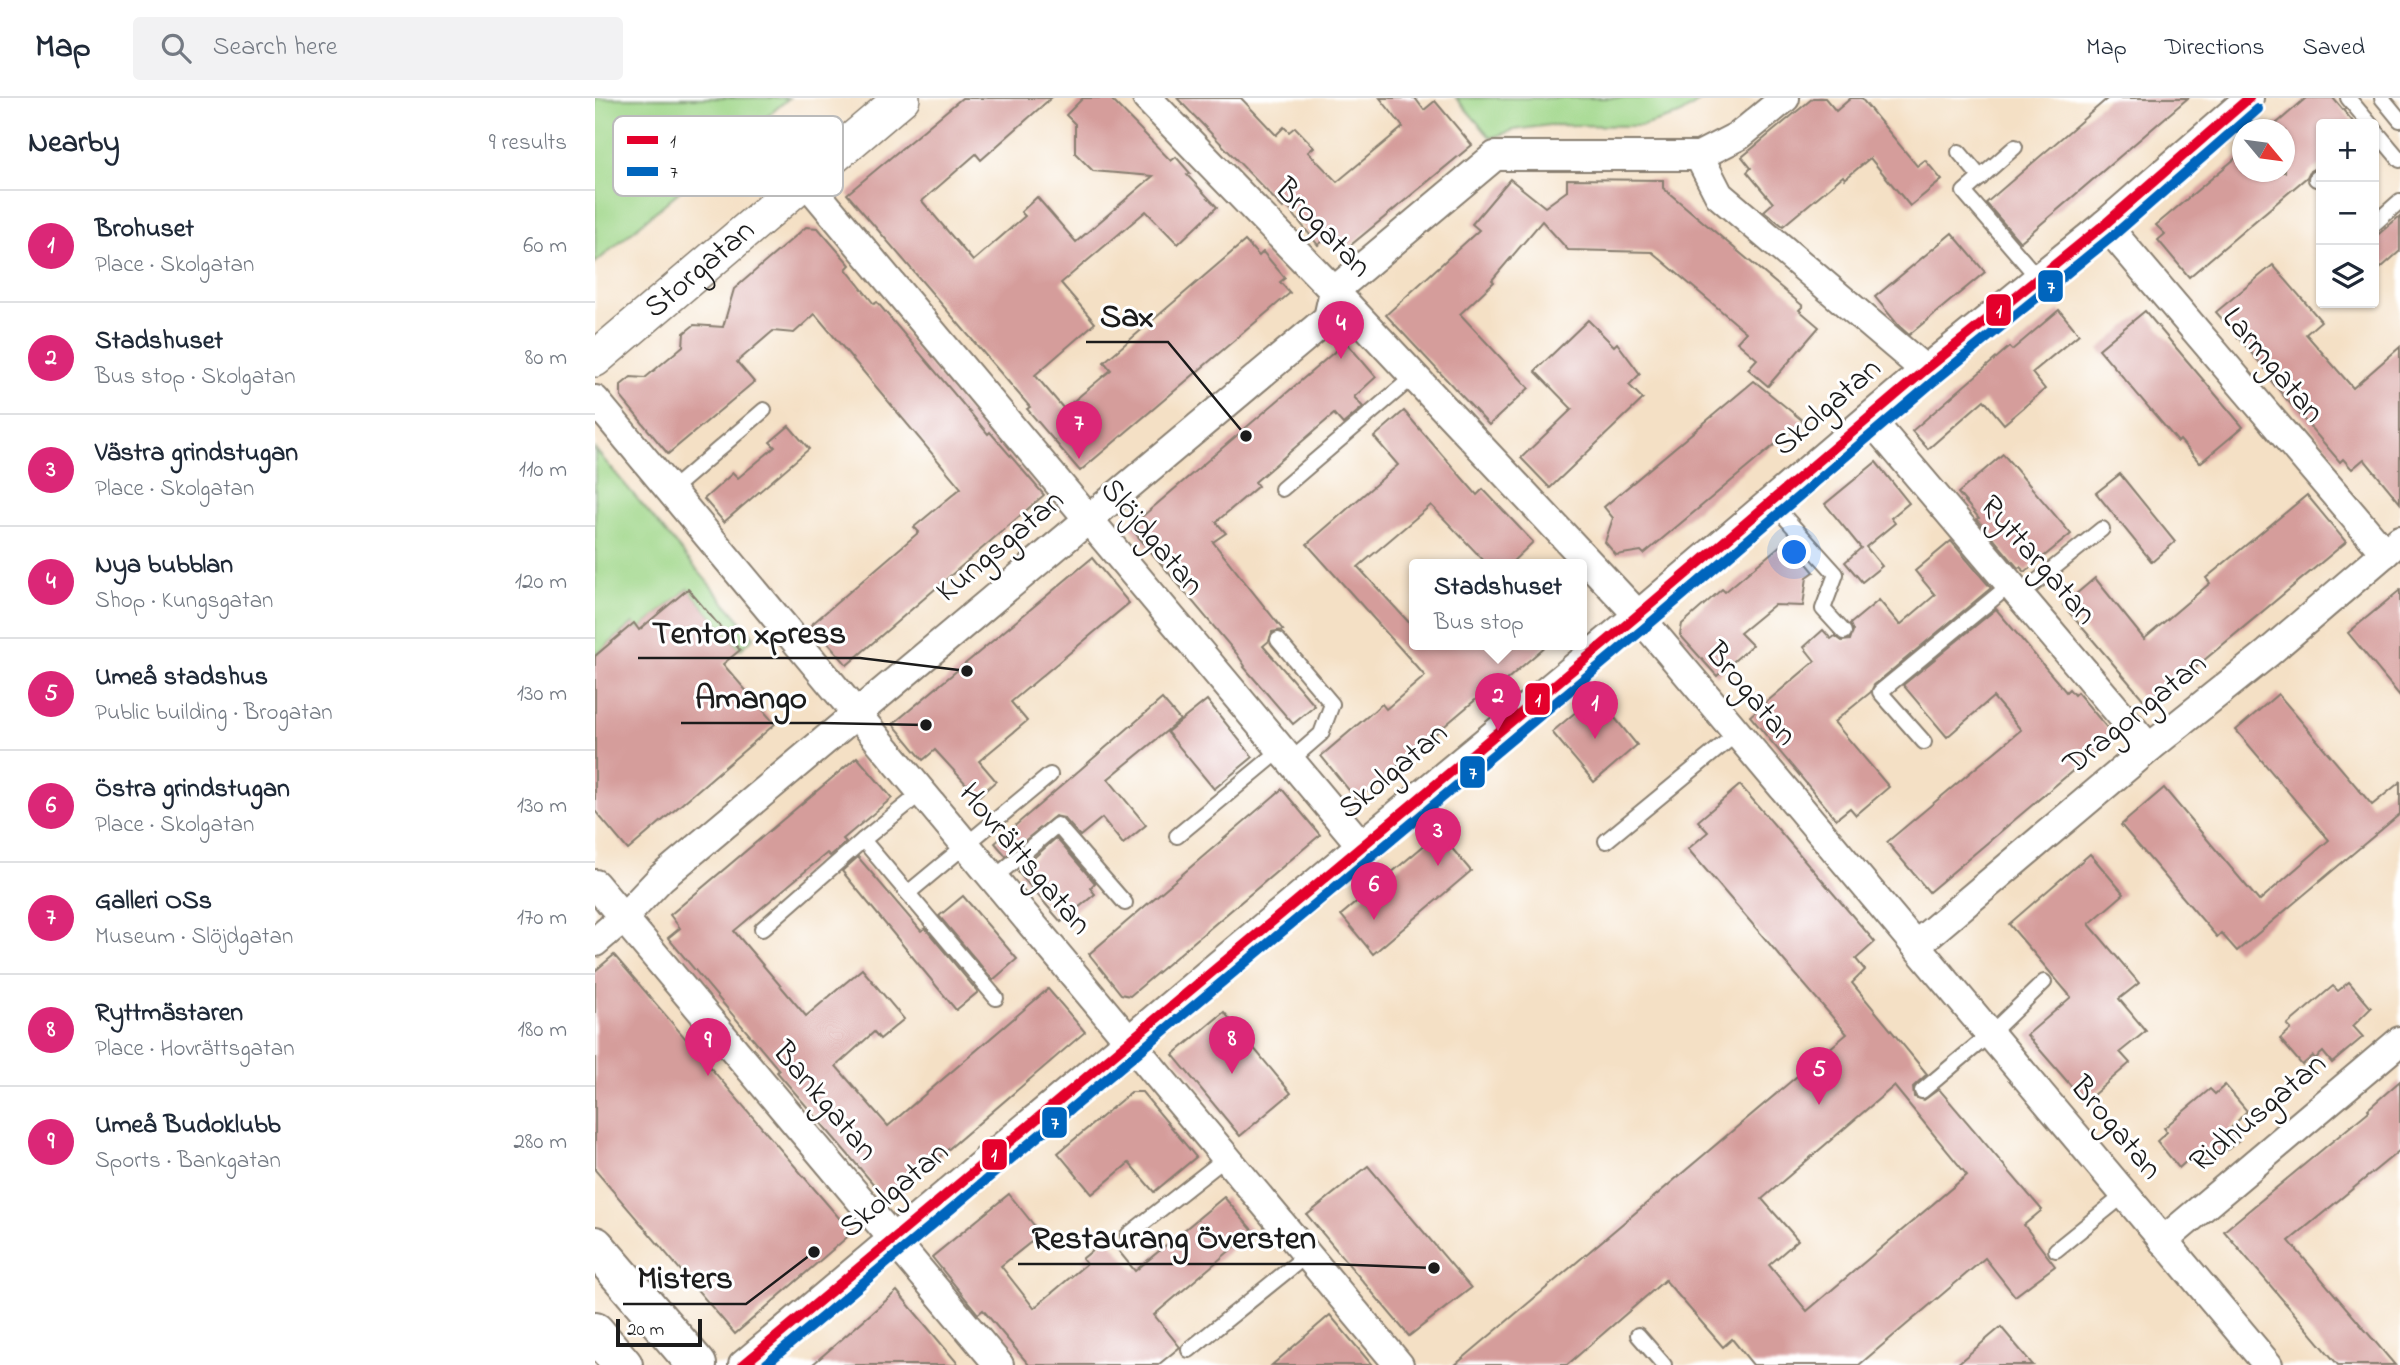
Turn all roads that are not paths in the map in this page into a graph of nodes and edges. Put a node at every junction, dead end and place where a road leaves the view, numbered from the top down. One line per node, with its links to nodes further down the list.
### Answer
1 (902, 98): 10 (street, Storgatan)
2 (1147, 98): 22 (street, Brogatan)
3 (1785, 98): 13 (street, Kungsgatan)
4 (2249, 98): 20 (street, Skolgatan)
5 (2348, 98): 7 (lane)
6 (2382, 98): 8 (lane)
7 (2366, 119)
8 (2400, 120)
9 (2379, 135): 14 (lane)
10 (843, 147)
11 (2015, 147): 15 (lane)
12 (1959, 152): 15 (lane)
13 (1699, 156): 22 (street, Kungsgatan); 24 (street)
14 (2400, 160)
15 (1981, 177): 21 (lane)
16 (784, 196): 23 (street, Storgatan)
17 (818, 196): 32 (street, Slöjdgatan)
18 (2400, 201): 19 (lane)
19 (2379, 220)
20 (2105, 224): 21 (street, Skolgatan); 34 (street, Larmgatan)
21 (2038, 278): 24 (street, Skolgatan)
22 (1334, 291): 25 (street, Brogatan); 32 (street, Kungsgatan)
23 (595, 359)
24 (1925, 370): 28 (street, Skolgatan)
25 (1414, 376): 29 (lane); 35 (street, Brogatan)
26 (595, 400): 30 (street, Hovrättsgatan)
27 (764, 410): 30 (lane)
28 (1870, 419): 31 (street, Skolgatan); 37 (street, Ryttargatan)
29 (1282, 489)
30 (670, 491): 41 (street, Hovrättsgatan)
31 (1772, 503): 38 (street, Skolgatan); 39 (lane)
32 (1089, 518): 41 (street, Kungsgatan); 45 (street, Slöjdgatan)
33 (2102, 529): 37 (lane)
34 (2392, 546): 44 (street, Dragongatan)
35 (1586, 559)
36 (1587, 561): 38 (street, Brogatan)
37 (2015, 589): 43 (lane); 44 (street, Ryttargatan)
38 (1638, 615): 42 (street, Brogatan); 51 (street, Skolgatan)
39 (1844, 632)
40 (1278, 640): 45 (lane)
41 (855, 715): 47 (street, Hovrättsgatan); 57 (street, Kungsgatan)
42 (1736, 734): 50 (lane); 60 (street, Brogatan)
43 (1924, 742)
44 (2149, 748): 60 (street, Dragongatan)
45 (1286, 755): 48 (lane); 51 (street, Slöjdgatan)
46 (1050, 775): 52 (lane)
47 (921, 793): 49 (lane); 52 (street, Hovrättsgatan)
48 (1177, 836)
49 (863, 840): 55 (lane); 58 (lane)
50 (1606, 841)
51 (1361, 845): 64 (street, Skolgatan)
52 (966, 846): 53 (street, Hovrättsgatan); 55 (lane)
53 (994, 878): 56 (lane); 64 (street, Hovrättsgatan)
54 (595, 884): 57 (street, Bankgatan)
55 (908, 893): 62 (lane)
56 (1125, 903)
57 (623, 918): 59 (street, Kungsgatan); 70 (street, Bankgatan)
58 (762, 929)
59 (595, 942)
60 (1916, 945): 63 (street, Brogatan)
61 (2044, 982): 63 (lane)
62 (996, 998)
63 (1990, 1034): 66 (lane); 68 (street, Brogatan)
64 (1130, 1040): 67 (street, Hovrättsgatan); 70 (street, Skolgatan)
65 (2400, 1041): 71 (street, Ridhusgatan)
66 (1922, 1091)
67 (1227, 1157): 69 (lane); 74 (street, Hovrättsgatan)
68 (2124, 1195): 71 (street, Brogatan); 73 (lane)
69 (1128, 1235)
70 (893, 1238): 80 (street, Skolgatan); 81 (street, Bankgatan)
71 (2163, 1241): 84 (street, Brogatan)
72 (595, 1246): 79 (main road)
73 (2056, 1250)
74 (1308, 1254): 77 (lane); 82 (street, Hovrättsgatan)
75 (595, 1332): 78 (main road)
76 (1638, 1335): 83 (lane)
77 (1189, 1350)
78 (623, 1365)
79 (697, 1365)
80 (743, 1365)
81 (999, 1365)
82 (1399, 1365)
83 (1664, 1365)
84 (2268, 1365)

